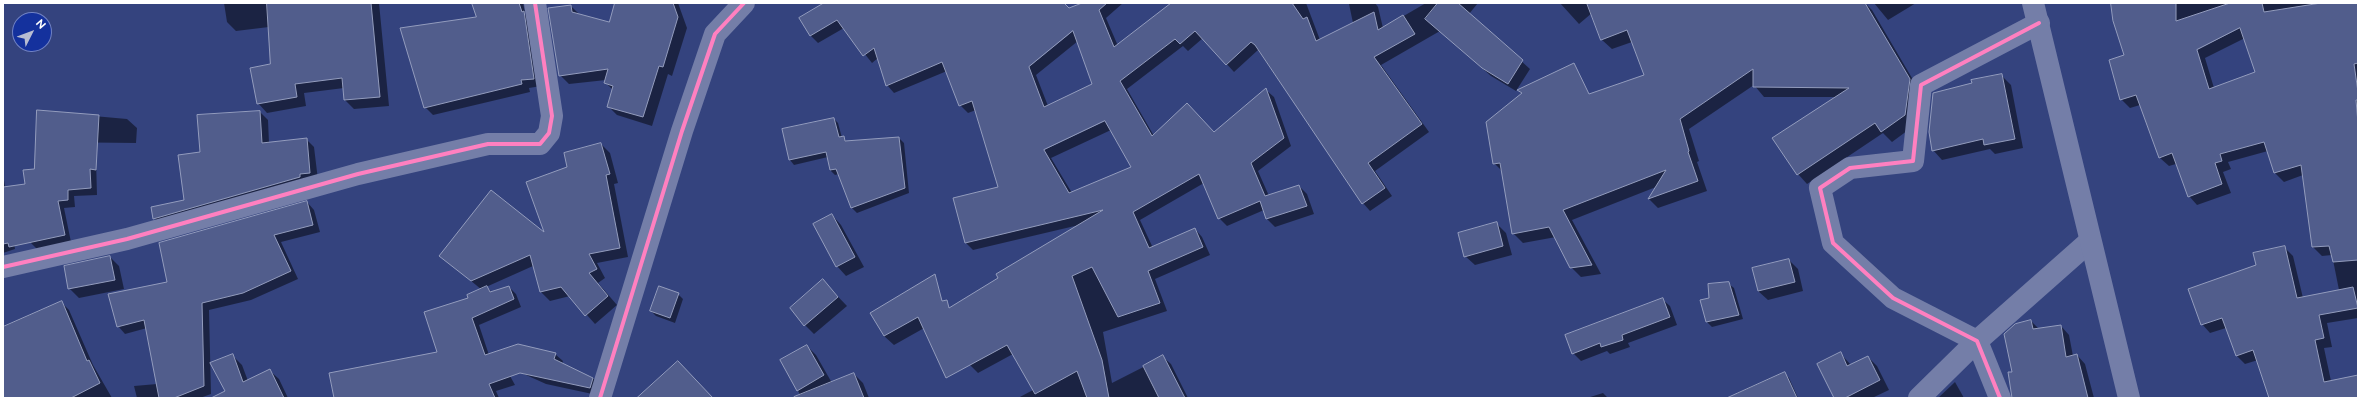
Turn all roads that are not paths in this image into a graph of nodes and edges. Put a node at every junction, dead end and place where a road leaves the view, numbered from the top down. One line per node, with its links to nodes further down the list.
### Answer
1 (535, 3): 5 (street)
2 (744, 3): 7 (street)
3 (2036, 13): 4 (street); 6 (street)
4 (2090, 241): 6 (street); 10 (street)
5 (3, 268)
6 (1977, 341): 8 (street); 9 (street)
7 (600, 398)
8 (1919, 398)
9 (2000, 398)
10 (2129, 398)

